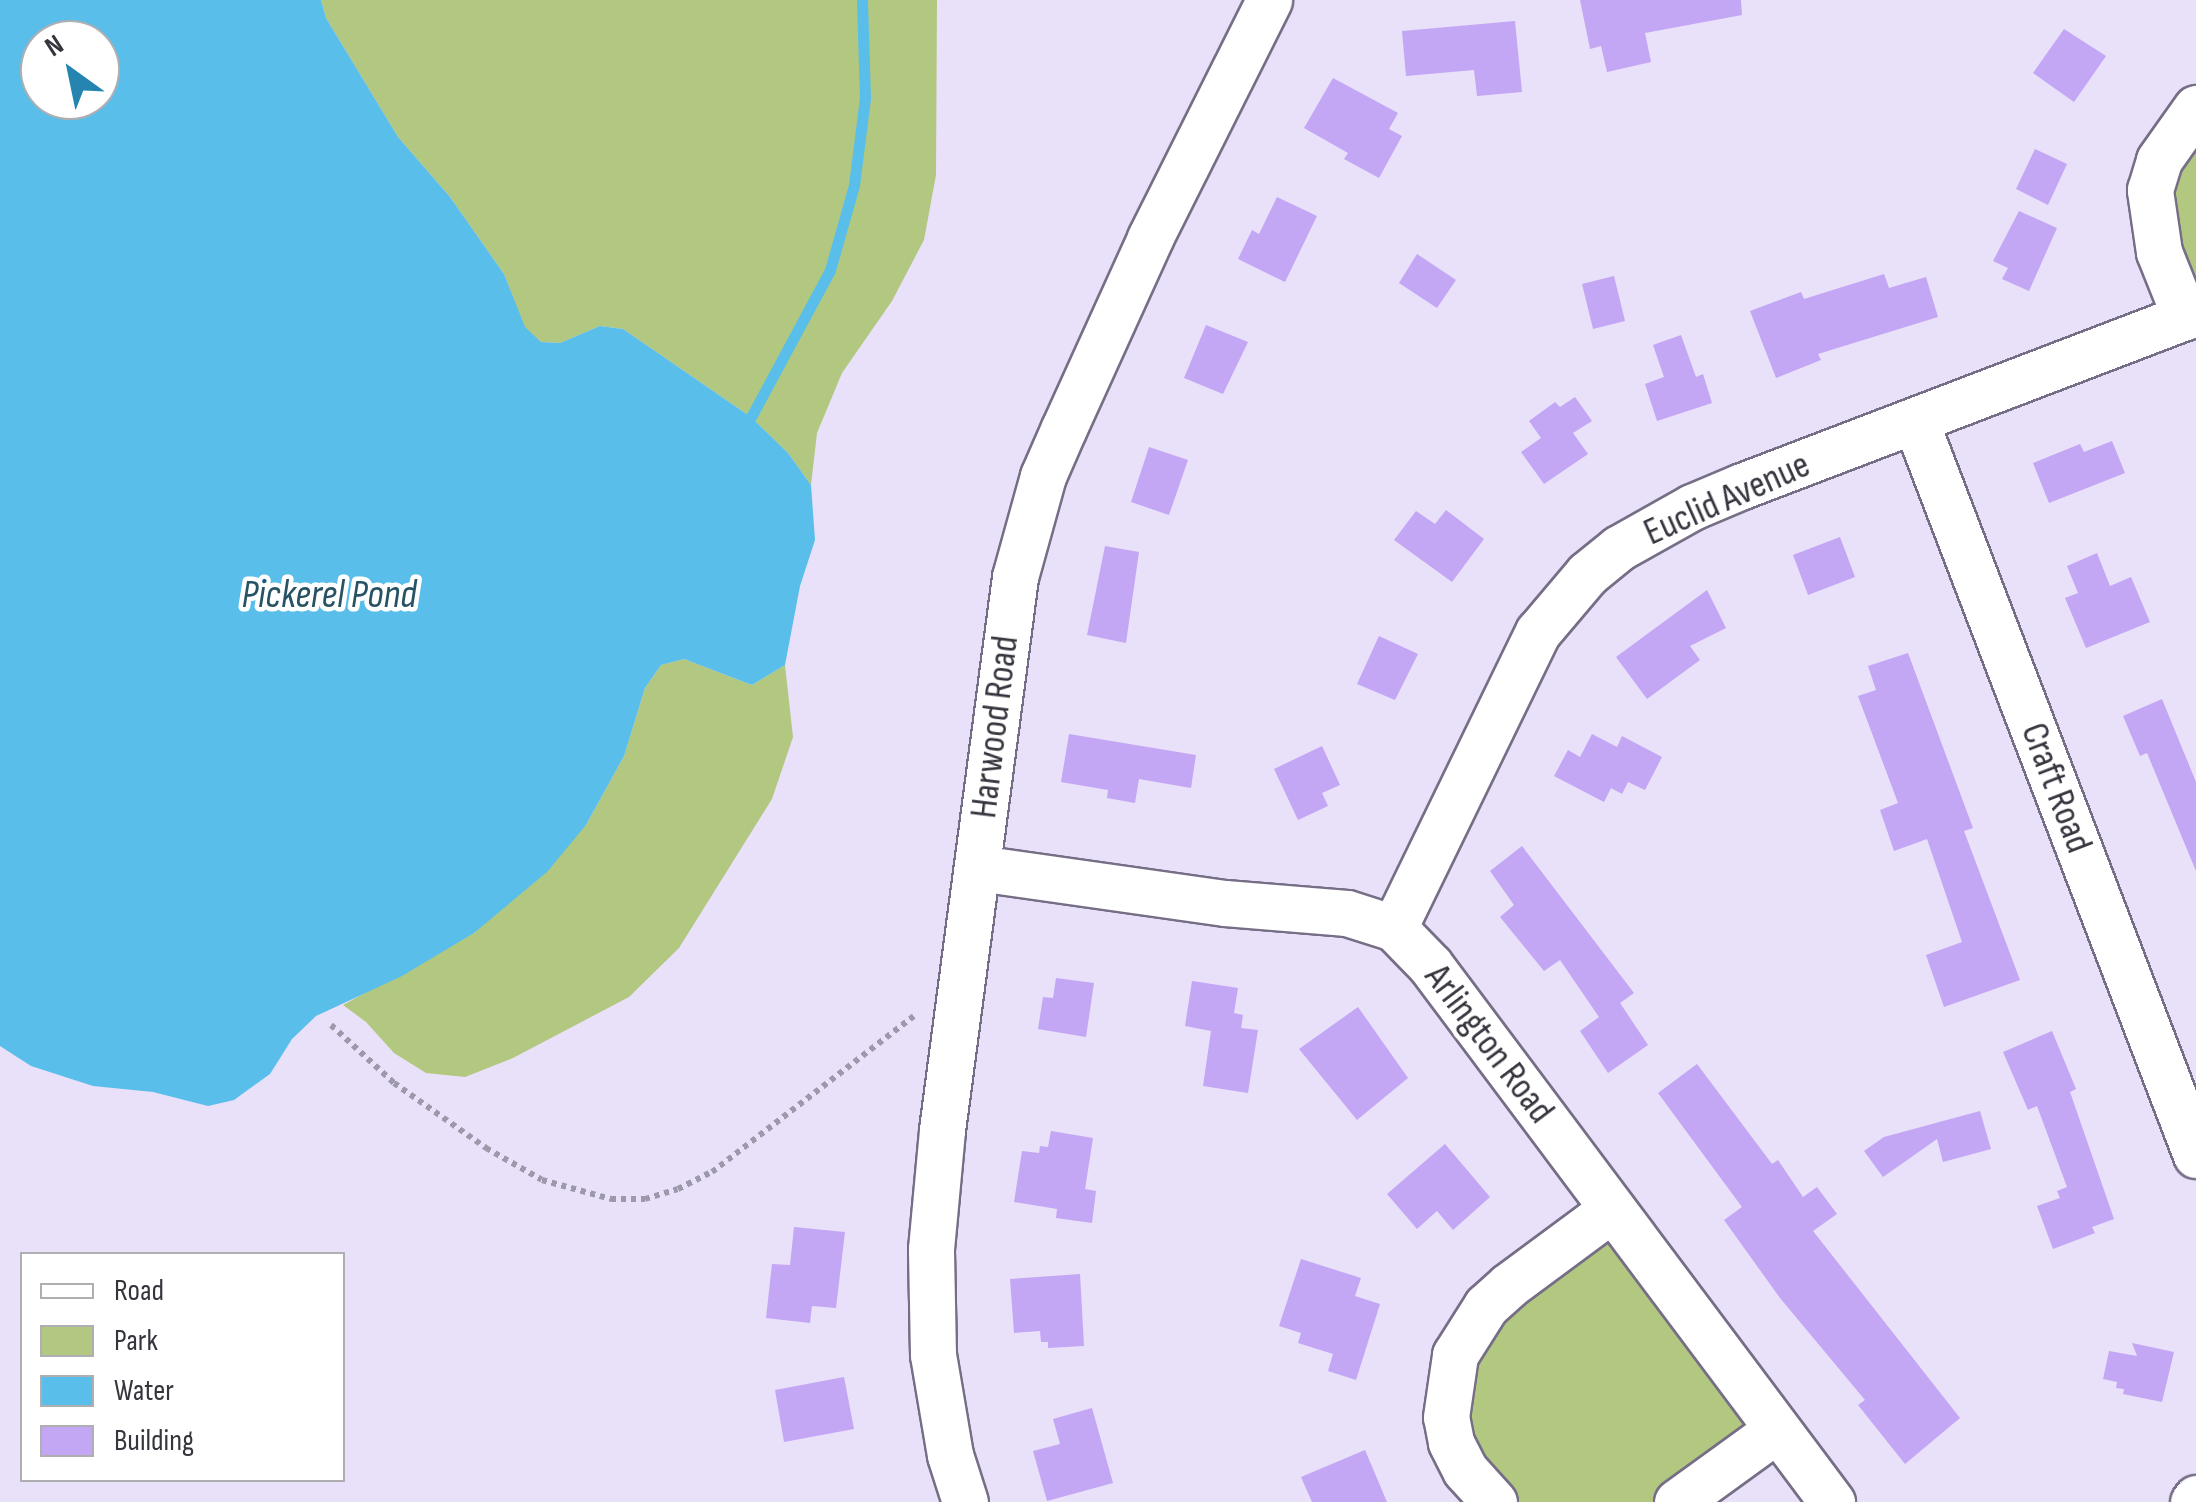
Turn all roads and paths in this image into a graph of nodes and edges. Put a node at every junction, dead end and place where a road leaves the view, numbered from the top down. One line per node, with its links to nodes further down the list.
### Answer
1 (1269, 0): 5 (street, Harwood Road)
2 (2196, 108): 3 (street)
3 (2191, 314): 4 (street, Euclid Avenue)
4 (1915, 420): 6 (street, Euclid Avenue); 9 (street, Craft Road)
5 (978, 868): 6 (street, Arlington Road); 7 (street, Harwood Road)
6 (1394, 928): 10 (street, Arlington Road)
7 (962, 986): 8 (path); 12 (street, Harwood Road)
8 (331, 1025)
9 (2196, 1155)
10 (1612, 1209): 11 (street, Arlington Road); 13 (street)
11 (1775, 1431): 14 (street); 15 (street, Arlington Road)
12 (964, 1502)
13 (1494, 1502)
14 (1677, 1502)
15 (1832, 1502)

